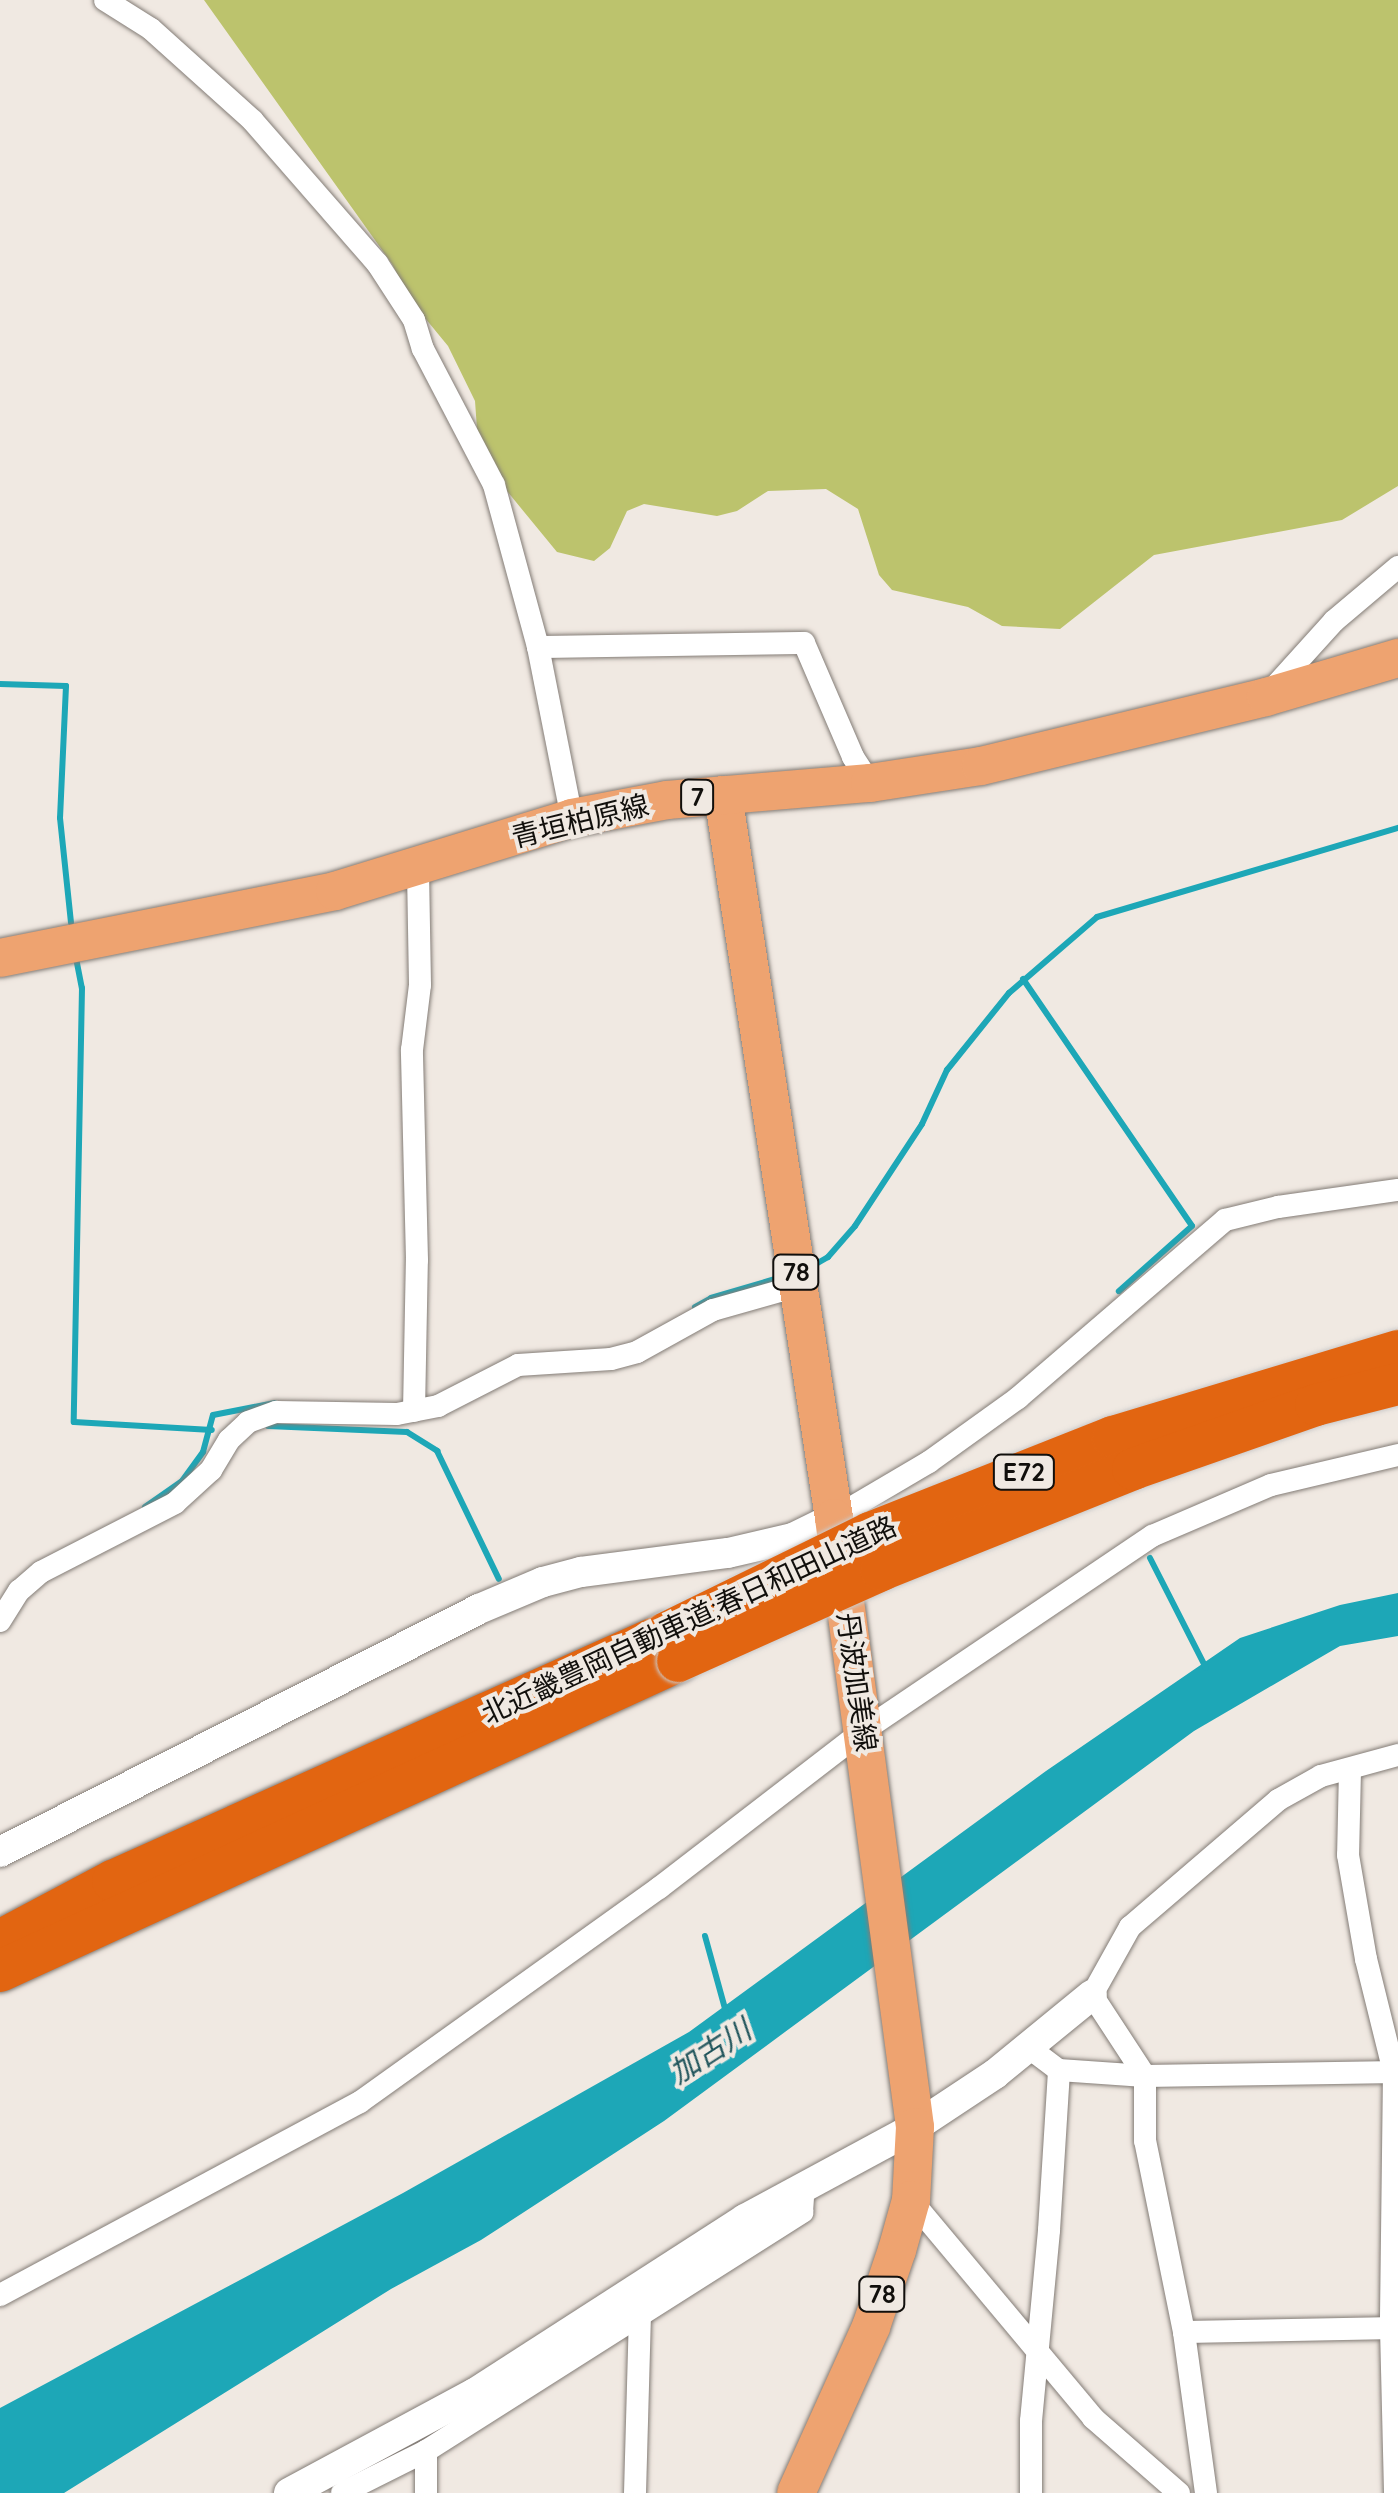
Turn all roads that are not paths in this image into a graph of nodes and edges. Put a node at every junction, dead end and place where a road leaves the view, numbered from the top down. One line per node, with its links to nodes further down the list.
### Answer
1 (105, 0): 3 (street)
2 (1398, 568): 5 (street)
3 (538, 647): 6 (street); 8 (street)
4 (1398, 658): 5 (main road, 青垣柏原線 / 7)
5 (1266, 697): 6 (main road, 青垣柏原線 / 7)
6 (870, 783): 7 (main road, 青垣柏原線 / 7)
7 (723, 795): 8 (main road, 青垣柏原線 / 7); 12 (main road, 丹波加美線 / 78)
8 (572, 818): 9 (main road, 青垣柏原線 / 7)
9 (418, 866): 10 (main road, 青垣柏原線 / 7); 15 (street)
10 (0, 958)
11 (1398, 1190): 17 (street)
12 (798, 1286): 15 (street); 17 (main road, 丹波加美線 / 78)
13 (1398, 1351): 19 (highway, 北近畿豊岡自動車道;春日和田山道路 / E72, bridge)
14 (1398, 1384): 19 (highway, 北近畿豊岡自動車道;春日和田山道路 / E72, bridge)
15 (414, 1411): 18 (street)
16 (1398, 1455): 20 (street)
17 (834, 1518): 20 (main road, 丹波加美線 / 78); 23 (street)
18 (0, 1621)
19 (672, 1647): 24 (highway, 北近畿豊岡自動車道;春日和田山道路 / E72); 25 (highway, 北近畿豊岡自動車道;春日和田山道路 / E72)
20 (865, 1740): 31 (main road, 丹波加美線 / 78); 34 (street)
21 (1398, 1755): 22 (street)
22 (1350, 1770): 26 (street); 29 (street)
23 (0, 1852)
24 (0, 1941)
25 (0, 1971)
26 (1092, 1995): 27 (street); 30 (street)
27 (1028, 2047): 28 (street); 31 (street)
28 (1058, 2070): 30 (street); 38 (street)
29 (1396, 2072): 30 (street); 36 (street)
30 (1145, 2076): 37 (street)
31 (915, 2127): 32 (street); 33 (main road, 丹波加美線 / 78)
32 (804, 2185): 35 (street); 40 (street)
33 (910, 2200): 38 (street); 44 (main road, 丹波加美線 / 78)
34 (0, 2295)
35 (640, 2314): 39 (street); 43 (street)
36 (1394, 2328): 37 (street); 48 (street)
37 (1184, 2332): 47 (street)
38 (1036, 2351): 45 (street); 46 (street)
39 (426, 2451): 41 (street); 42 (street)
40 (289, 2493)
41 (342, 2493)
42 (426, 2493)
43 (635, 2493)
44 (796, 2493)
45 (1031, 2493)
46 (1179, 2493)
47 (1206, 2493)
48 (1395, 2493)

